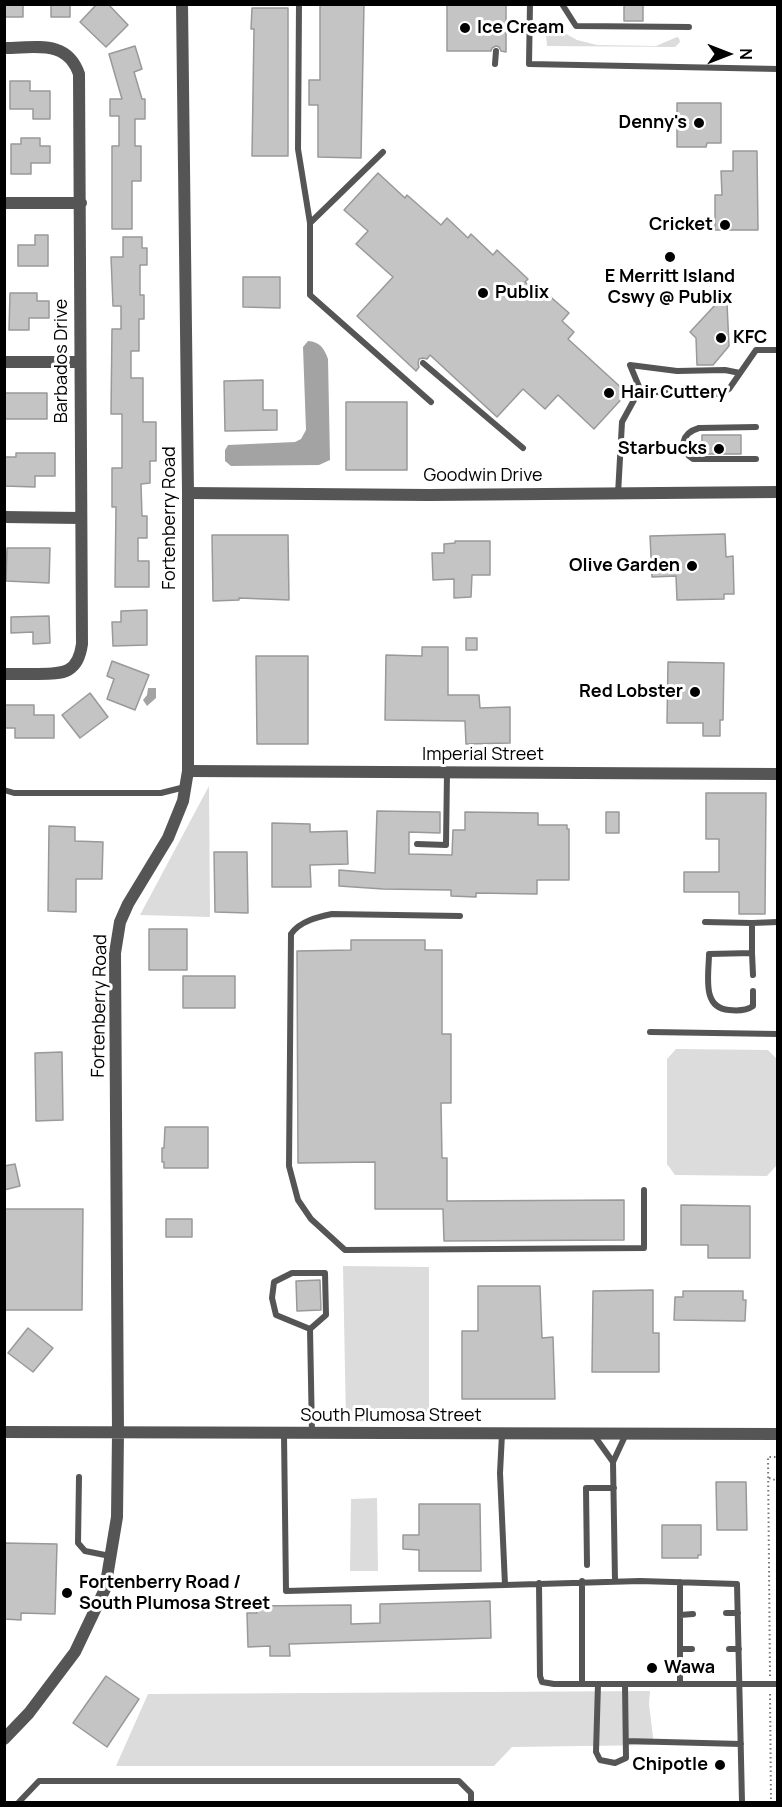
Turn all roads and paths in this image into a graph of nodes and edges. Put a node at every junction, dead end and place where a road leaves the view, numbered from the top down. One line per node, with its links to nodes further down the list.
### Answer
1 (182, 4): 25 (street, Fortenberry Road)
2 (299, 4): 13 (lane)
3 (530, 4): 9 (lane)
4 (562, 4): 5 (lane)
5 (689, 27)
6 (4, 48): 12 (street, Barbados Drive)
7 (496, 51): 8 (lane)
8 (495, 64)
9 (777, 69)
10 (382, 152): 13 (lane)
11 (4, 203): 12 (street)
12 (81, 203): 16 (street, Barbados Drive)
13 (310, 223): 20 (lane)
14 (777, 350): 18 (lane)
15 (4, 362): 16 (street)
16 (80, 362): 28 (street, Barbados Drive)
17 (423, 363): 22 (lane)
18 (740, 373): 19 (lane); 19 (lane)
19 (640, 389): 26 (lane)
20 (431, 402)
21 (756, 427): 23 (lane)
22 (523, 448)
23 (756, 459)
24 (777, 492): 26 (street, Goodwin Drive)
25 (188, 493): 26 (street, Goodwin Drive); 30 (street, Fortenberry Road)
26 (618, 494)
27 (4, 517): 28 (street)
28 (80, 518): 29 (street, Barbados Drive)
29 (4, 674)
30 (188, 771): 31 (street, Imperial Street); 33 (street, Fortenberry Road)
31 (447, 773): 32 (street, Imperial Street); 35 (lane)
32 (777, 774)
33 (185, 787): 34 (lane); 48 (street, Fortenberry Road)
34 (4, 790)
35 (417, 844)
36 (460, 916): 45 (lane)
37 (705, 922): 39 (lane)
38 (777, 922): 39 (lane)
39 (752, 923): 40 (lane)
40 (752, 953): 41 (lane); 42 (lane)
41 (753, 975)
42 (753, 991)
43 (650, 1032): 44 (lane)
44 (777, 1034)
45 (644, 1190)
46 (310, 1329): 46 (lane); 50 (lane)
47 (4, 1432): 48 (street, South Plumosa Street)
48 (118, 1433): 49 (street, South Plumosa Street); 61 (street, Fortenberry Road)
49 (284, 1434): 50 (street, South Plumosa Street); 67 (lane)
50 (312, 1434): 51 (street, South Plumosa Street)
51 (502, 1434): 52 (street, South Plumosa Street); 67 (lane)
52 (593, 1434): 53 (street, South Plumosa Street); 56 (lane)
53 (626, 1434): 54 (street, South Plumosa Street); 56 (lane)
54 (777, 1434)
55 (777, 1457): 58 (path)
56 (613, 1461): 60 (lane)
57 (79, 1477): 61 (lane)
58 (768, 1478): 59 (path); 81 (path)
59 (777, 1480)
60 (614, 1488): 62 (lane); 64 (lane)
61 (110, 1557): 83 (street, Fortenberry Road)
62 (587, 1565)
63 (582, 1581): 64 (lane); 66 (lane); 76 (lane)
64 (615, 1581): 65 (lane)
65 (680, 1582): 69 (lane); 71 (lane)
66 (539, 1583): 67 (lane); 76 (lane)
67 (505, 1585)
68 (726, 1613): 69 (lane)
69 (738, 1613): 74 (lane)
70 (693, 1614): 71 (lane)
71 (680, 1615): 75 (lane)
72 (692, 1649): 75 (lane)
73 (729, 1649): 74 (lane)
74 (739, 1649): 80 (lane)
75 (680, 1650): 79 (lane)
76 (582, 1684): 77 (lane)
77 (598, 1684): 78 (lane); 84 (lane)
78 (625, 1684): 79 (lane); 84 (lane)
79 (680, 1684): 80 (lane)
80 (739, 1684): 81 (lane); 85 (lane)
81 (770, 1684): 82 (lane); 89 (path)
82 (777, 1684)
83 (4, 1739)
84 (626, 1741): 85 (lane)
85 (741, 1744): 88 (lane)
86 (19, 1803): 87 (lane)
87 (471, 1803)
88 (742, 1803)
89 (771, 1803)

